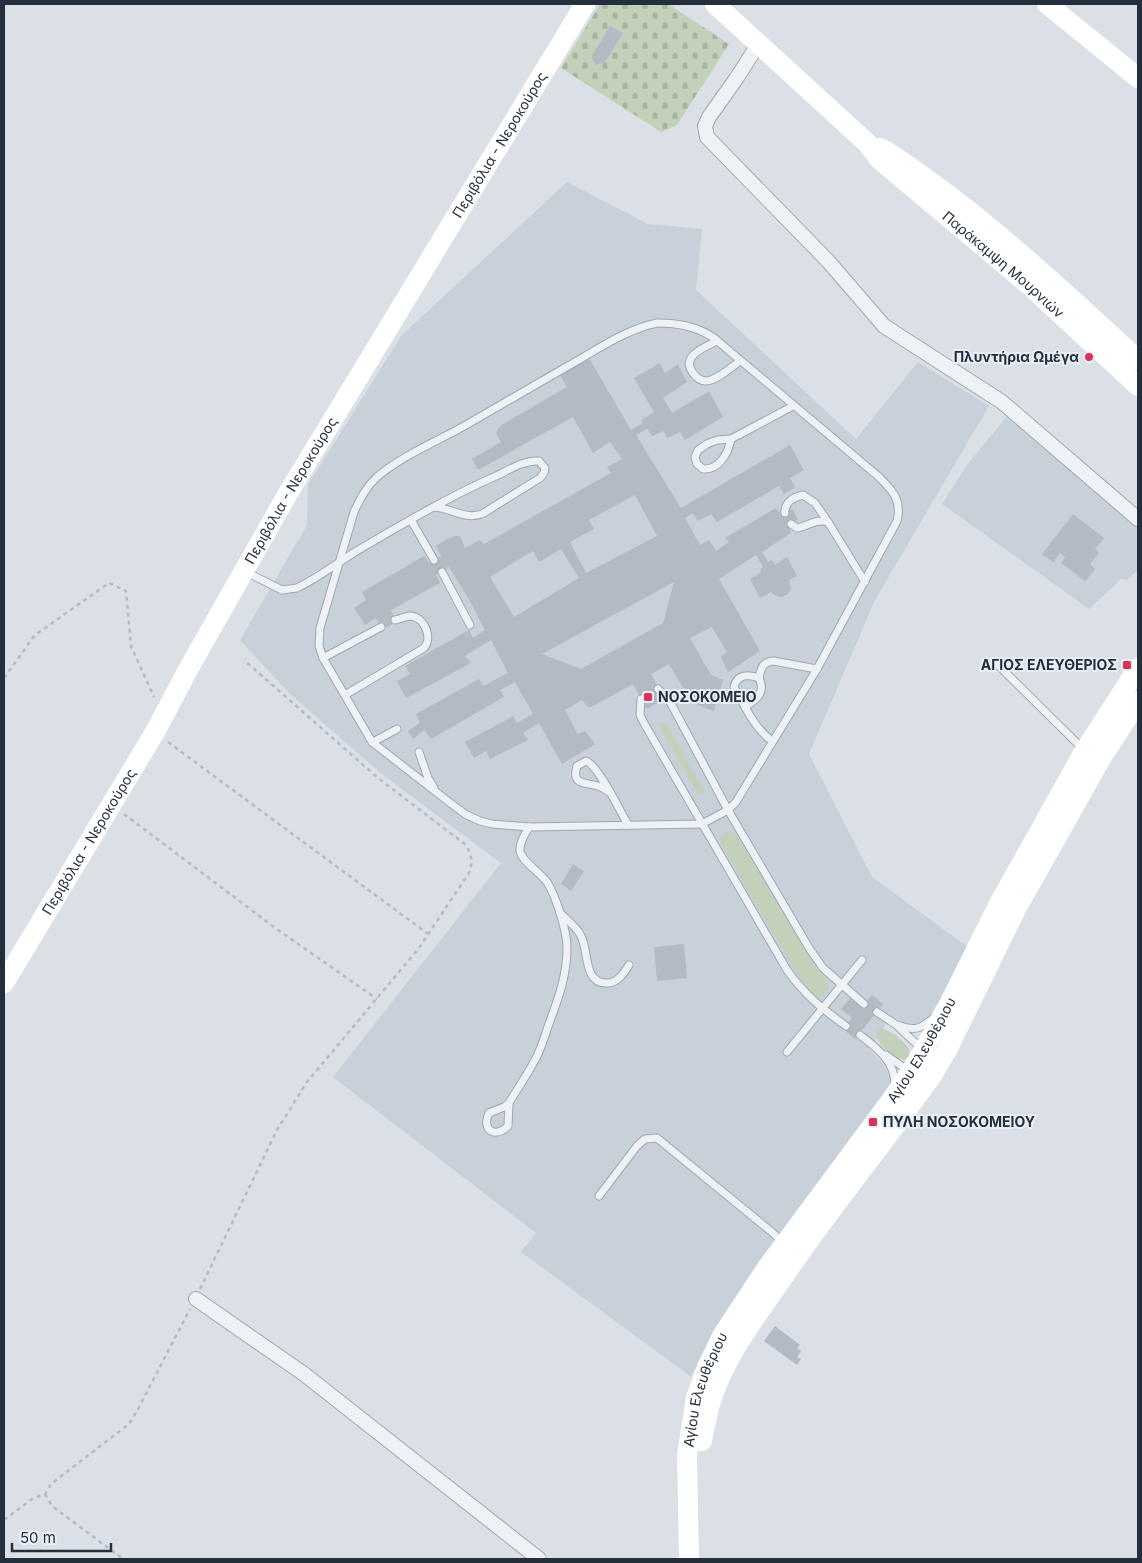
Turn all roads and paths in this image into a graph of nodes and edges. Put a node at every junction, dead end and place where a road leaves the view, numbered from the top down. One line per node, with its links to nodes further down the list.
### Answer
1 (586, 4): 21 (main road, Περιβόλια - Νεροκούρος)
2 (714, 4): 4 (main road, Παράκαμψη Μουρνιών)
3 (1047, 4): 5 (main road)
4 (759, 43): 6 (main road, Παράκαμψη Μουρνιών); 15 (street)
5 (1138, 78)
6 (866, 143): 8 (main road, Παράκαμψη Μουρνιών); 10 (main road, Παράκαμψη Μουρνιών)
7 (717, 340): 9 (lane); 9 (lane); 20 (lane)
8 (1138, 360)
9 (740, 361): 11 (lane)
10 (1138, 386)
11 (793, 406): 12 (lane); 23 (lane)
12 (731, 439): 12 (lane)
13 (434, 507): 13 (lane); 16 (lane)
14 (784, 513): 17 (lane)
15 (1138, 518)
16 (411, 520): 19 (lane); 20 (lane)
17 (828, 522): 18 (lane); 23 (lane)
18 (791, 524)
19 (434, 560)
20 (340, 562): 21 (lane); 27 (lane)
21 (244, 570): 39 (main road, Περιβόλια - Νεροκούρος)
22 (442, 572): 25 (lane)
23 (865, 582): 31 (lane)
24 (395, 620): 35 (lane)
25 (470, 625)
26 (381, 627): 27 (lane)
27 (323, 658): 35 (lane)
28 (244, 660): 54 (path)
29 (998, 665): 44 (lane)
30 (1138, 668): 44 (main road, Αγίου Ελευθέριου)
31 (817, 669): 33 (lane); 42 (lane)
32 (4, 678): 39 (path)
33 (759, 678): 38 (lane); 38 (lane)
34 (658, 689): 49 (lane)
35 (345, 695): 43 (lane)
36 (641, 699): 50 (lane)
37 (1138, 700): 69 (main road, Αγίου Ελευθέριου)
38 (745, 707): 42 (lane)
39 (167, 709): 41 (main road, Περιβόλια - Νεροκούρος)
40 (396, 729): 43 (lane)
41 (154, 732): 48 (main road, Περιβόλια - Νεροκούρος); 54 (path)
42 (772, 741): 49 (lane)
43 (373, 742): 47 (lane)
44 (1085, 750): 61 (main road, Αγίου Ελευθέριου)
45 (419, 752): 47 (lane)
46 (609, 792): 46 (lane); 51 (lane)
47 (441, 796): 52 (lane)
48 (112, 806): 57 (main road, Περιβόλια - Νεροκούρος); 59 (path)
49 (728, 810): 50 (lane); 58 (lane)
50 (702, 824): 51 (lane); 62 (lane)
51 (628, 825): 52 (lane)
52 (529, 827): 53 (lane)
53 (560, 912): 56 (lane); 72 (lane)
54 (428, 934): 59 (path)
55 (862, 960): 58 (lane)
56 (629, 964)
57 (4, 983)
58 (842, 985): 60 (lane); 62 (lane)
59 (377, 999): 75 (path)
60 (864, 1004)
61 (949, 1004): 64 (lane); 69 (main road, Αγίου Ελευθέριου)
62 (822, 1008): 65 (lane); 67 (lane)
63 (877, 1012): 64 (lane)
64 (895, 1024): 69 (lane)
65 (846, 1026)
66 (860, 1035): 68 (lane)
67 (787, 1052)
68 (882, 1052): 70 (lane); 71 (lane)
69 (930, 1063): 70 (main road, Αγίου Ελευθέριου); 74 (main road, Αγίου Ελευθέριου)
70 (910, 1072): 71 (main road, Αγίου Ελευθέριου)
71 (895, 1095): 74 (main road, Αγίου Ελευθέριου)
72 (509, 1102)
73 (599, 1196): 74 (lane)
74 (791, 1250): 80 (main road, Αγίου Ελευθέριου)
75 (196, 1298): 76 (path); 79 (street)
76 (45, 1494): 77 (path); 78 (path)
77 (4, 1520)
78 (123, 1559)
79 (540, 1559)
80 (689, 1559)

